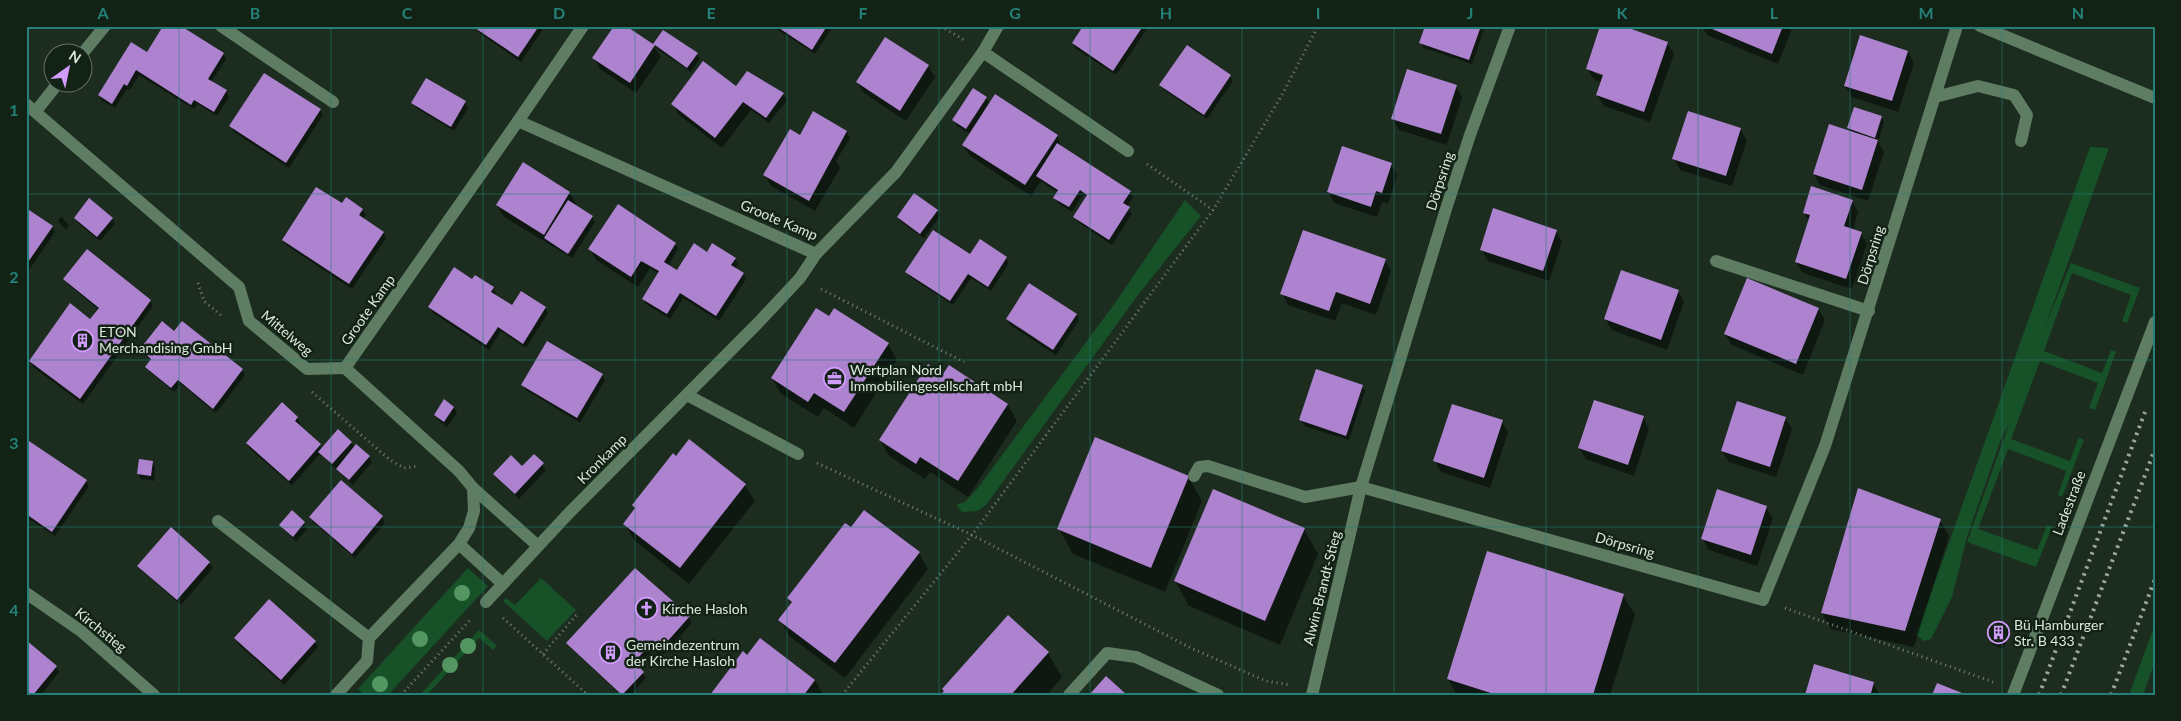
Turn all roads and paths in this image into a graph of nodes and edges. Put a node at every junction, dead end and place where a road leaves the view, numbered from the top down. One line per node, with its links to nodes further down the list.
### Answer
1 (105, 26): 9 (street)
2 (220, 26): 14 (street)
3 (583, 26): 16 (street, Groote Kamp)
4 (998, 26): 10 (street, Groote Kamp)
5 (1318, 26): 19 (path)
6 (1510, 26): 35 (street, Dörpsring)
7 (1957, 26): 12 (street, Dörpsring)
8 (1980, 26): 13 (street)
9 (92, 42)
10 (983, 52): 18 (street); 20 (street, Groote Kamp)
11 (48, 92): 15 (street)
12 (1935, 97): 17 (street); 24 (street, Dörpsring)
13 (2155, 98)
14 (333, 102)
15 (31, 107): 28 (street, Mittelweg)
16 (518, 121): 20 (street, Groote Kamp); 28 (street, Groote Kamp)
17 (2021, 141)
18 (1128, 151): 19 (path)
19 (1213, 210): 37 (path)
20 (816, 254): 23 (street, Kronkamp)
21 (1716, 261): 24 (street)
22 (196, 278): 25 (path)
23 (800, 278): 27 (path); 30 (street, Kronkamp)
24 (1869, 311): 42 (street, Dörpsring)
25 (224, 318)
26 (2155, 322): 48 (street, Ladestraße)
27 (964, 362)
28 (345, 368): 34 (street)
29 (312, 391): 32 (path)
30 (687, 395): 31 (street); 39 (street, Kronkamp)
31 (798, 454): 37 (path)
32 (425, 467)
33 (1194, 476): 35 (street)
34 (473, 488): 38 (street); 39 (street)
35 (1361, 488): 42 (street, Dörpsring); 47 (street, Alwin-Brandt-Stieg)
36 (218, 521): 45 (street)
37 (972, 535): 47 (path); 53 (path)
38 (459, 544): 40 (street); 45 (street)
39 (538, 546): 40 (street, Kronkamp)
40 (503, 584): 43 (street, Kronkamp)
41 (26, 593): 49 (street, Kirchstieg)
42 (1763, 600): 48 (path)
43 (486, 602): 46 (path); 51 (path)
44 (578, 614): 46 (path)
45 (369, 638): 50 (street)
46 (543, 654): 52 (path)
47 (1312, 692)
48 (2014, 693)
49 (154, 695)
50 (336, 695)
51 (401, 695)
52 (588, 695)
53 (842, 695)
54 (1069, 695): 55 (street)
55 (1218, 695)

